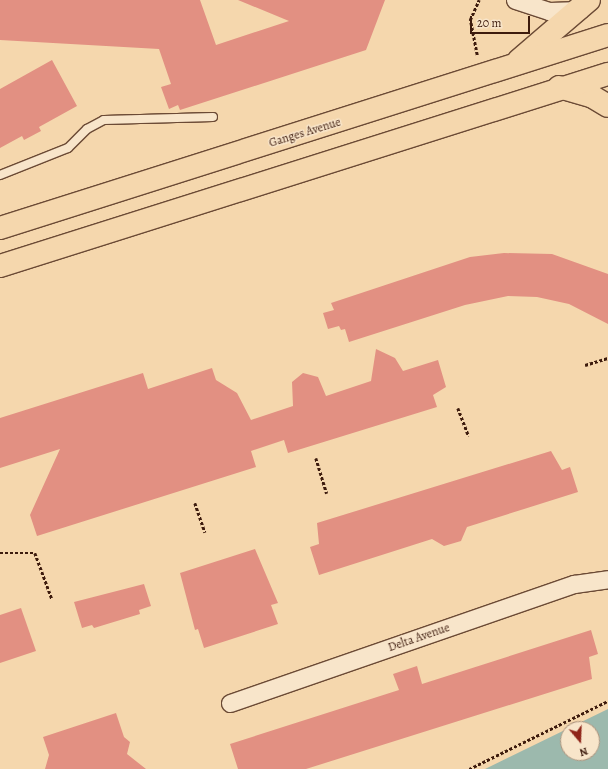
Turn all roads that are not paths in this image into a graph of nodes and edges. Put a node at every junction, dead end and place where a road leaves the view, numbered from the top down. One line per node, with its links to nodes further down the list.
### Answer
1 (515, 0): 2 (street)
2 (585, 5): 4 (main road)
3 (608, 35): 4 (main road, Ganges Avenue)
4 (510, 68): 10 (main road, Ganges Avenue)
5 (608, 74): 6 (main road)
6 (559, 87): 7 (main road); 11 (main road)
7 (608, 106)
8 (213, 117): 9 (lane)
9 (0, 175)
10 (0, 228)
11 (0, 266)
12 (608, 579): 13 (street, Delta Avenue)
13 (230, 703)

